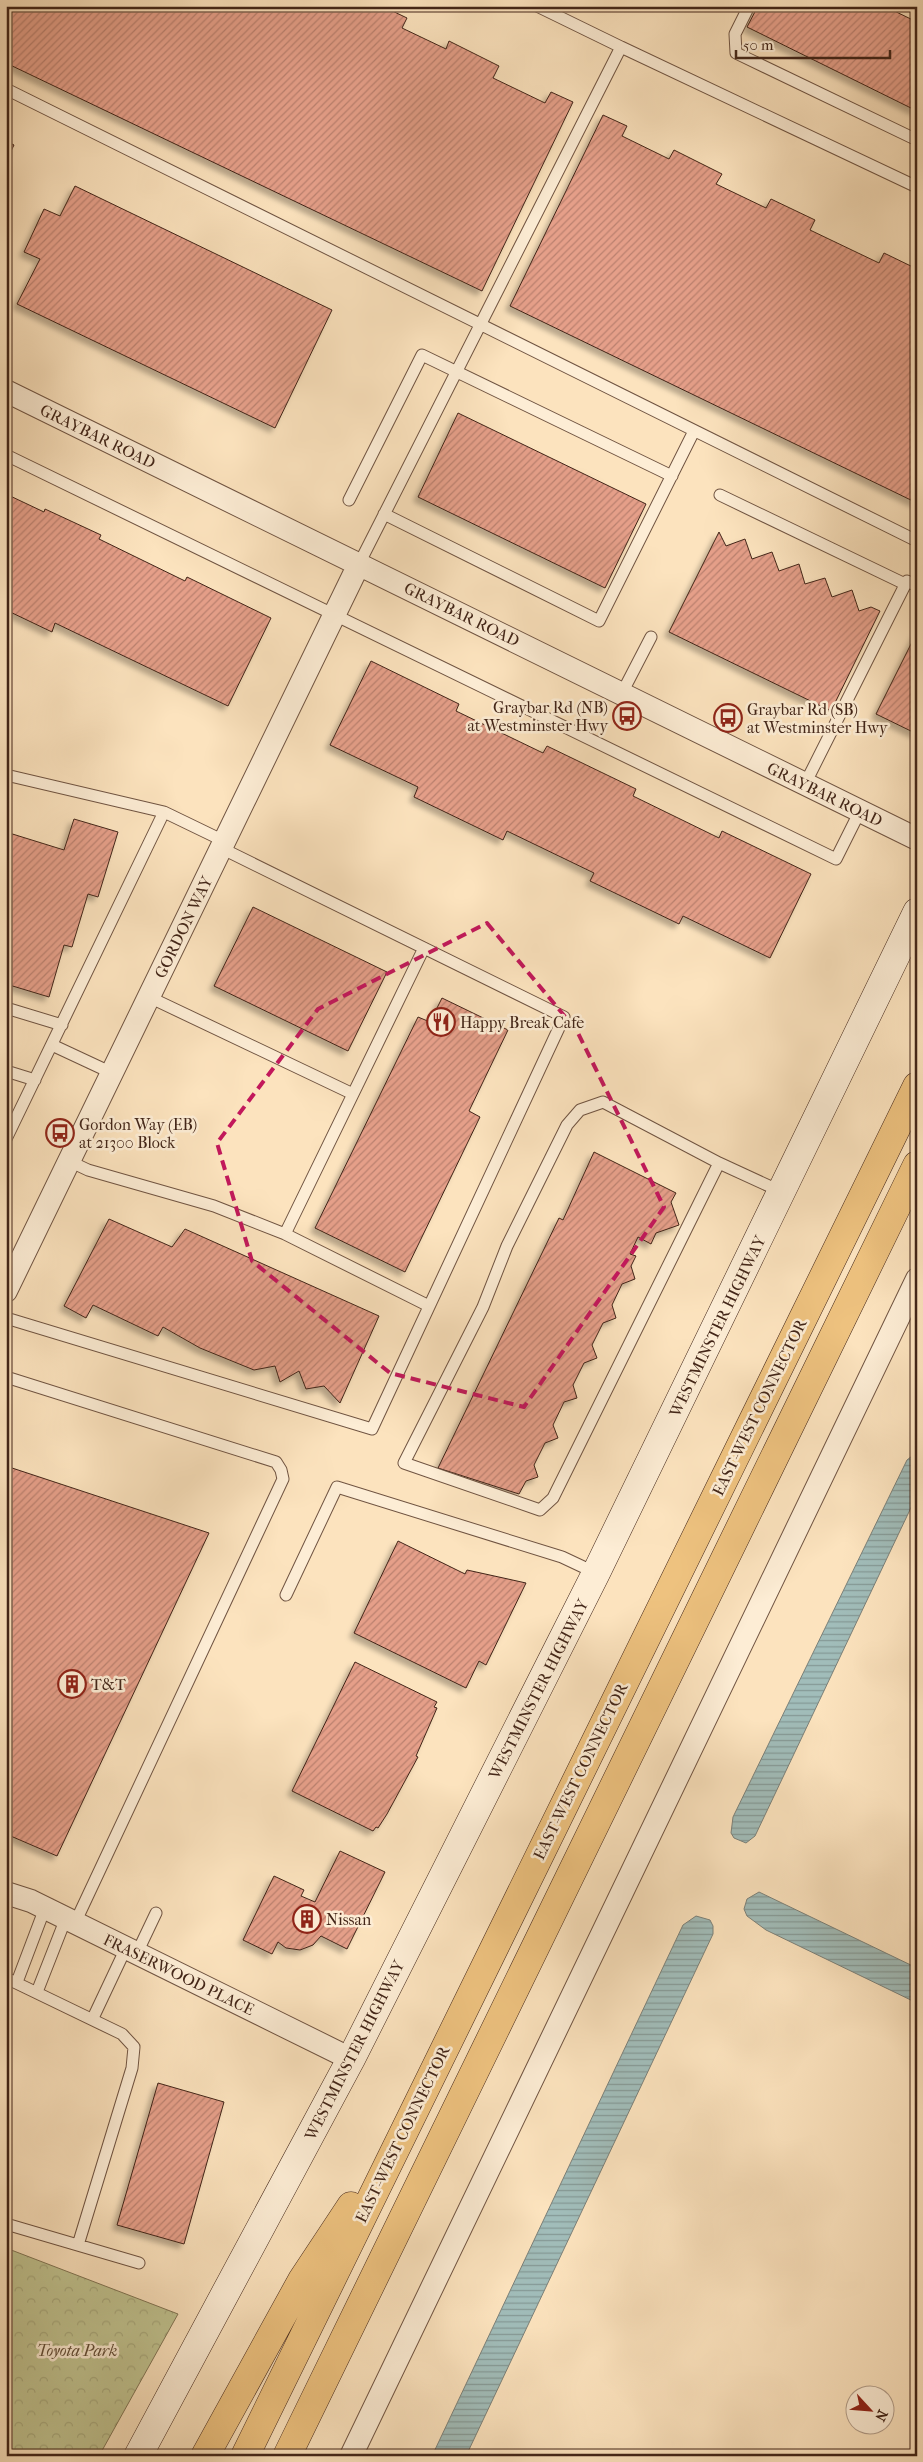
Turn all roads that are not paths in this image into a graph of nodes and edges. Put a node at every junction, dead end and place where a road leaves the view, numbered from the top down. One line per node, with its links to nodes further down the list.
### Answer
1 (537, 6): 3 (lane)
2 (749, 6): 5 (lane)
3 (620, 47): 6 (lane); 7 (lane)
4 (6, 89): 7 (lane)
5 (917, 140)
6 (917, 187)
7 (480, 325): 8 (lane); 10 (lane)
8 (456, 372): 12 (lane); 14 (lane); 15 (lane)
9 (6, 391): 17 (street, GRAYBAR ROAD)
10 (694, 431): 12 (lane); 16 (lane)
11 (6, 455): 19 (lane)
12 (672, 476): 15 (lane)
13 (720, 495): 18 (lane)
14 (349, 500)
15 (384, 514): 17 (lane)
16 (917, 541)
17 (359, 564): 19 (street, GORDON WAY); 21 (street, GRAYBAR ROAD)
18 (911, 585): 23 (lane)
19 (334, 616): 24 (lane); 27 (street, GORDON WAY)
20 (651, 637): 21 (lane)
21 (622, 693): 23 (street, GRAYBAR ROAD)
22 (6, 775): 25 (lane)
23 (805, 784): 24 (street, GRAYBAR ROAD)
24 (860, 811): 26 (street, GRAYBAR ROAD)
25 (164, 812): 27 (lane); 32 (lane)
26 (917, 839)
27 (223, 845): 29 (lane); 30 (street, GORDON WAY)
28 (917, 912): 43 (main road, WESTMINSTER HIGHWAY)
29 (424, 948): 38 (lane); 47 (lane)
30 (148, 998): 35 (street, GORDON WAY); 38 (lane)
31 (6, 1008): 32 (lane)
32 (62, 1025): 33 (lane)
33 (52, 1045): 35 (lane); 36 (lane)
34 (6, 1071): 36 (lane)
35 (112, 1073): 40 (street, GORDON WAY)
36 (35, 1080): 39 (lane)
37 (917, 1086): 61 (highway, EAST-WEST CONNECTOR)
38 (353, 1094): 44 (lane)
39 (6, 1139)
40 (69, 1161): 44 (lane); 46 (street, GORDON WAY)
41 (719, 1163): 41 (lane); 43 (lane)
42 (917, 1165): 68 (highway)
43 (782, 1192): 50 (main road, WESTMINSTER HIGHWAY)
44 (285, 1234): 47 (lane)
45 (917, 1279): 69 (street)
46 (6, 1291)
47 (429, 1306): 48 (lane)
48 (6, 1318)
49 (6, 1377): 55 (lane)
50 (596, 1573): 51 (lane); 60 (main road, WESTMINSTER HIGHWAY)
51 (286, 1595)
52 (6, 1893): 53 (street, FRASERWOOD PLACE)
53 (45, 1908): 55 (street, FRASERWOOD PLACE); 57 (lane)
54 (156, 1913): 56 (lane)
55 (70, 1920): 56 (street, FRASERWOOD PLACE); 58 (lane)
56 (131, 1951): 59 (lane); 60 (street, FRASERWOOD PLACE)
57 (12, 1980): 58 (lane)
58 (37, 1992): 59 (lane)
59 (93, 2018): 63 (lane)
60 (351, 2059): 65 (main road, WESTMINSTER HIGHWAY)
61 (416, 2106): 66 (highway); 67 (highway, EAST-WEST CONNECTOR)
62 (6, 2224): 63 (lane)
63 (78, 2245): 64 (lane)
64 (139, 2263)
65 (138, 2456)
66 (205, 2456)
67 (245, 2456)
68 (287, 2456)
69 (351, 2456)

